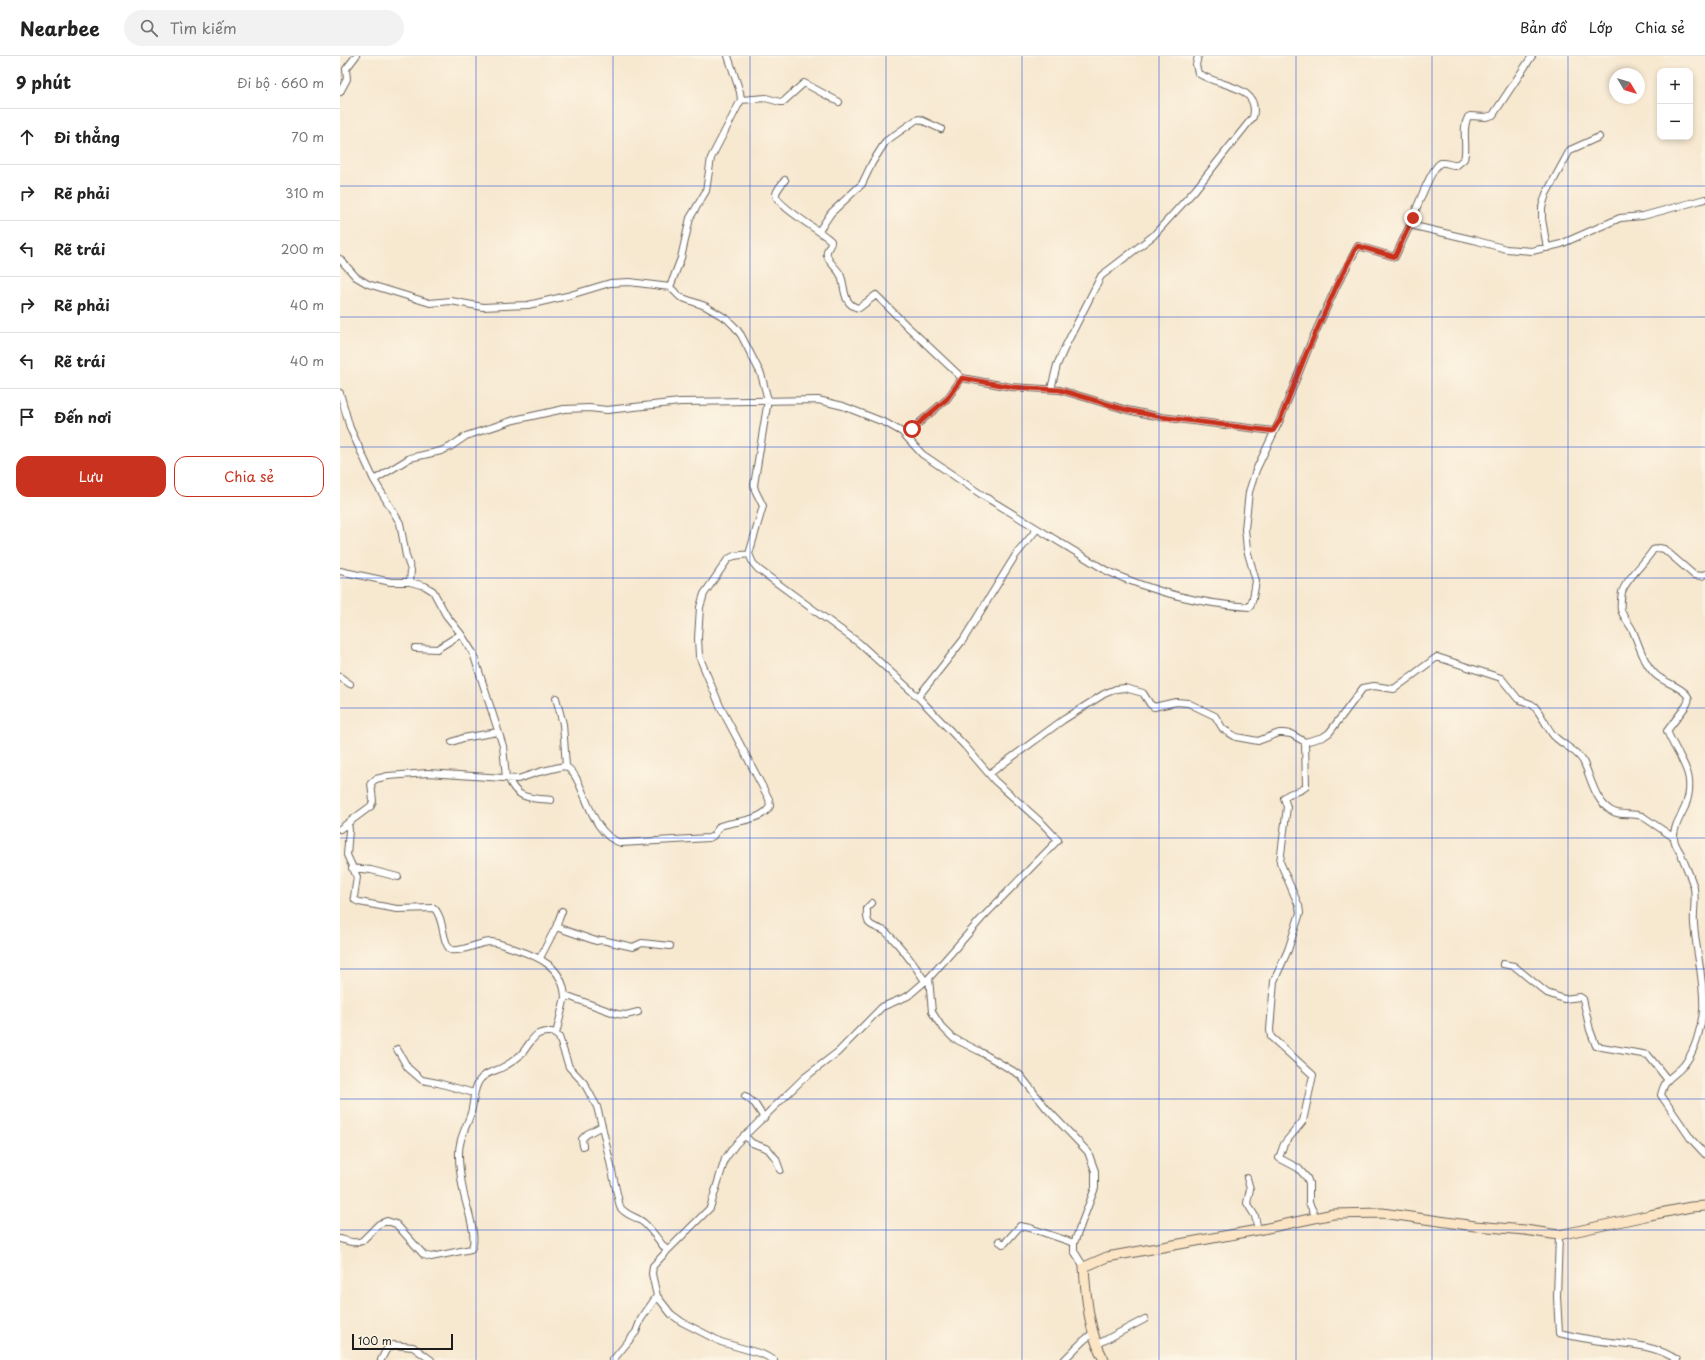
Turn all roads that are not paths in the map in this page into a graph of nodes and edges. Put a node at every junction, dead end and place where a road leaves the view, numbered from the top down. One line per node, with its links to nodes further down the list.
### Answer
1 (356, 56): 5 (street)
2 (728, 56): 6 (street)
3 (1198, 56): 18 (street)
4 (1532, 56): 12 (street)
5 (340, 91)
6 (741, 100): 7 (street); 16 (street)
7 (839, 102)
8 (941, 129): 13 (street)
9 (1599, 137): 14 (street)
10 (785, 180): 13 (street)
11 (1705, 199): 14 (street)
12 (1410, 225): 14 (street); 22 (street)
13 (819, 231): 17 (street)
14 (1546, 248)
15 (340, 259): 16 (street)
16 (670, 287): 20 (street)
17 (962, 378): 18 (street); 23 (street)
18 (1051, 389): 22 (street)
19 (340, 393): 21 (street)
20 (768, 400): 23 (street); 24 (street); 26 (street)
21 (343, 416): 24 (street)
22 (1273, 431): 25 (street)
23 (905, 435): 25 (street)
24 (374, 480): 29 (street)
25 (1037, 529): 34 (street)
26 (749, 554): 34 (street); 39 (street)
27 (340, 571): 29 (street)
28 (1705, 574): 45 (street)
29 (410, 582): 30 (street)
30 (461, 634): 31 (street); 36 (street)
31 (415, 648)
32 (340, 677): 33 (street)
33 (350, 684)
34 (918, 697): 40 (street)
35 (556, 698): 39 (street)
36 (498, 732): 37 (street); 41 (street)
37 (452, 742)
38 (1305, 742): 40 (street); 45 (street); 71 (street)
39 (566, 766): 41 (street)
40 (988, 774): 55 (street)
41 (507, 779): 42 (street); 43 (street)
42 (551, 800)
43 (348, 824): 44 (street); 46 (street)
44 (340, 829)
45 (1674, 837): 54 (street)
46 (352, 868): 47 (street); 52 (street)
47 (398, 877)
48 (872, 903): 55 (street)
49 (562, 911): 50 (street)
50 (556, 927): 51 (street); 52 (street)
51 (670, 946)
52 (540, 958): 56 (street)
53 (1503, 964): 60 (street)
54 (1704, 979): 60 (street)
55 (927, 980): 63 (street); 76 (street)
56 (565, 994): 57 (street); 58 (street)
57 (638, 1012)
58 (556, 1034): 61 (street); 64 (street)
59 (397, 1048): 61 (street)
60 (1667, 1079): 67 (street)
61 (474, 1094): 74 (street)
62 (745, 1096): 63 (street)
63 (764, 1118): 65 (street)
64 (602, 1126): 66 (street); 77 (street)
65 (744, 1135): 68 (street); 77 (street)
66 (583, 1146)
67 (1705, 1154)
68 (780, 1170)
69 (1247, 1178): 72 (street)
70 (1705, 1206): 73 (street)
71 (1316, 1217): 72 (street); 73 (street)
72 (1258, 1230): 78 (street)
73 (1559, 1235): 89 (street)
74 (340, 1239)
75 (999, 1241): 76 (street)
76 (1074, 1243): 78 (street)
77 (667, 1251): 79 (street)
78 (1084, 1267): 81 (street)
79 (657, 1296): 85 (street); 86 (street)
80 (1145, 1319): 82 (street)
81 (1093, 1333): 82 (street); 87 (street)
82 (1096, 1345): 88 (street)
83 (381, 1360): 84 (street)
84 (431, 1360)
85 (614, 1360)
86 (774, 1360)
87 (1064, 1360)
88 (1104, 1360)
89 (1677, 1360)

